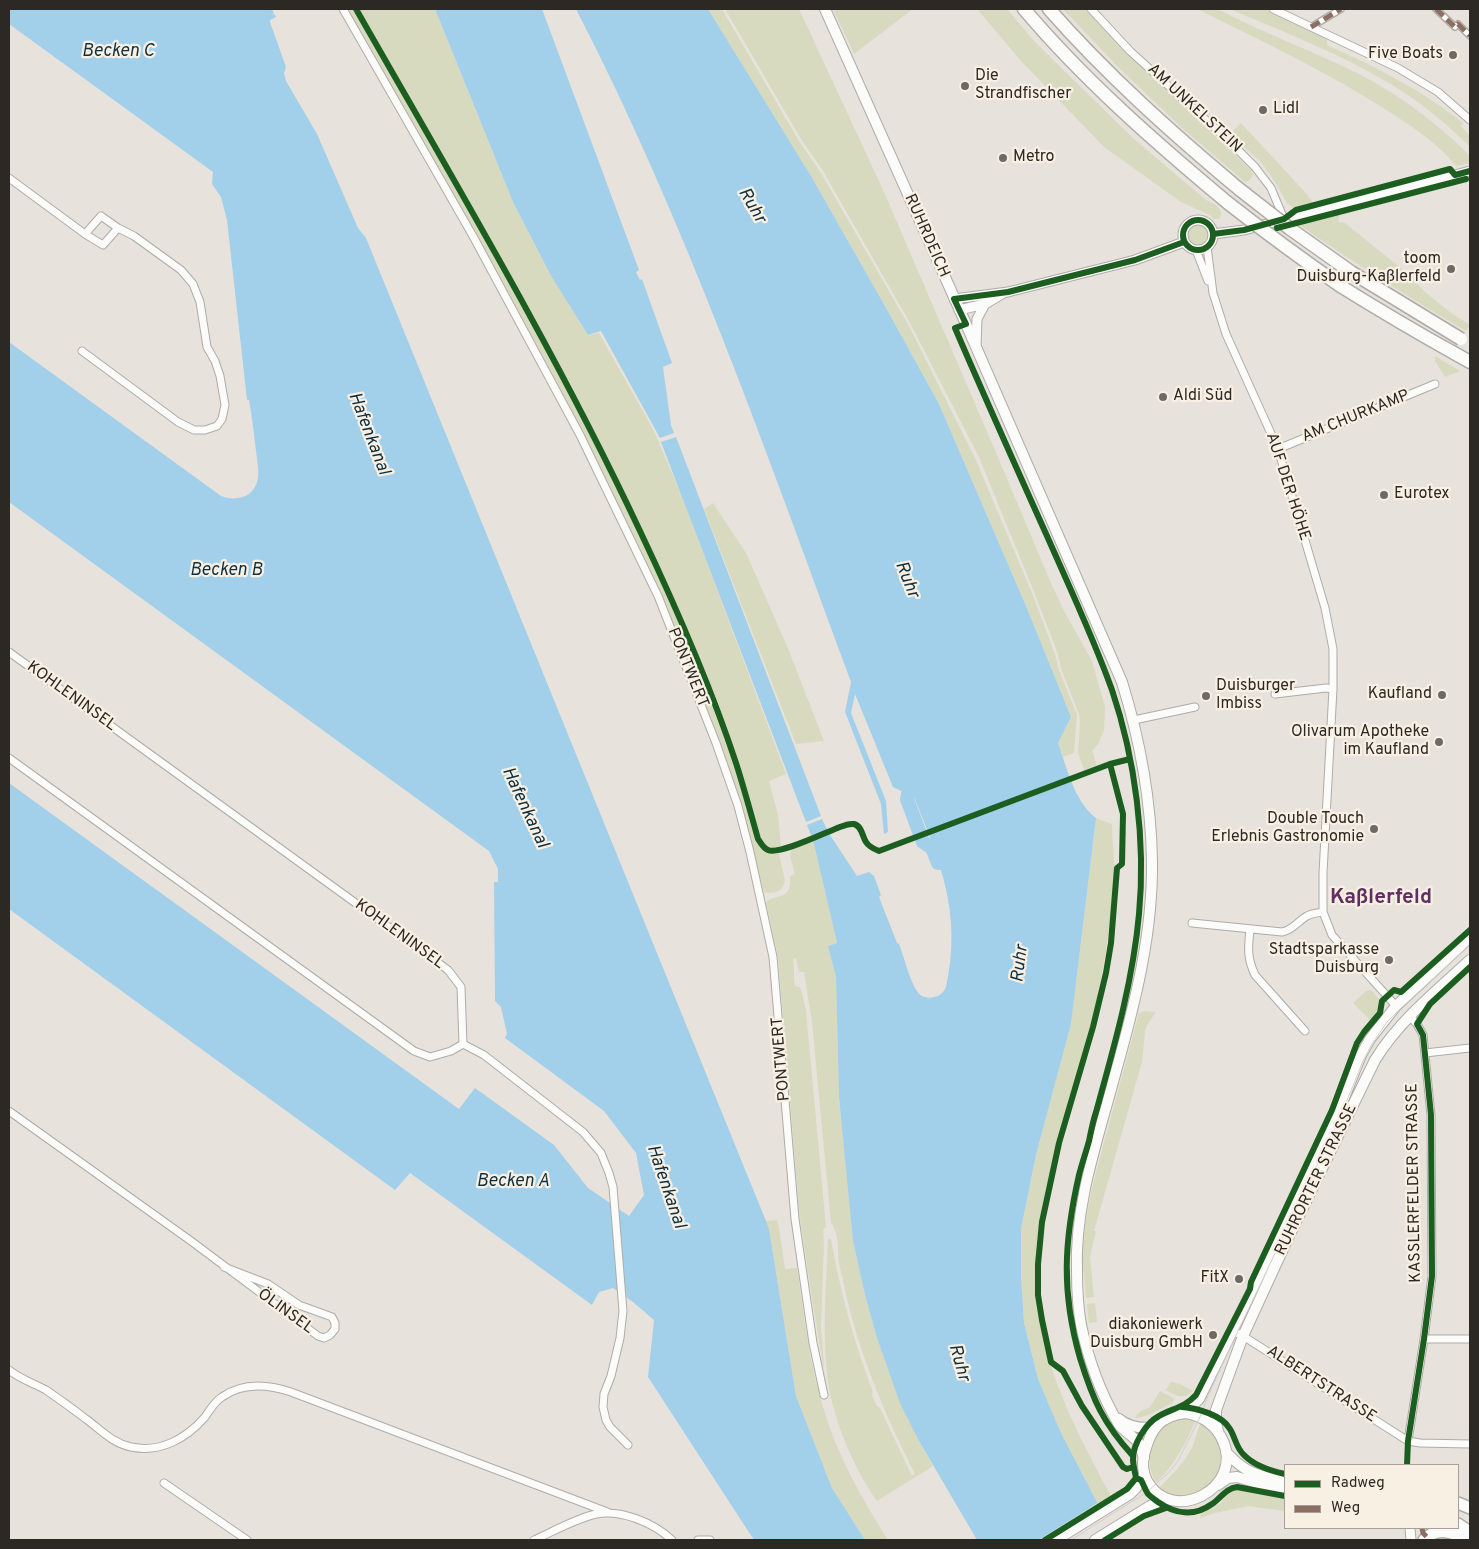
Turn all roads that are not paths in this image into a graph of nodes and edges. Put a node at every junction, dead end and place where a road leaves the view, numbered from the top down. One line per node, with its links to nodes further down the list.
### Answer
1 (343, 9): 56 (street, PONTWERT)
2 (825, 9): 23 (main road, RUHRDEICH)
3 (1024, 9): 29 (highway, bridge)
4 (1049, 9): 26 (highway, bridge)
5 (1091, 9): 14 (street, AM UNKELSTEIN)
6 (1273, 9): 9 (street)
7 (1341, 9): 9 (street)
8 (1436, 9): 10 (street)
9 (1313, 25): 11 (street)
10 (1470, 36)
11 (1470, 120)
12 (1470, 171): 14 (street)
13 (9, 178): 16 (street)
14 (1284, 219): 17 (street)
15 (118, 228): 16 (street); 16 (street); 28 (street)
16 (85, 234)
17 (1213, 234): 18 (street); 19 (street)
18 (1184, 242): 20 (street); 21 (street)
19 (1207, 248): 20 (street); 22 (street, AUF DER HÖHE)
20 (1196, 250): 22 (street, AUF DER HÖHE)
21 (1004, 292): 23 (street); 24 (street)
22 (1213, 293): 31 (street, AUF DER HÖHE)
23 (954, 299): 25 (main road, RUHRDEICH)
24 (985, 304): 25 (street); 27 (street)
25 (959, 310): 27 (main road, RUHRDEICH)
26 (1466, 342)
27 (976, 347): 36 (main road, RUHRDEICH)
28 (82, 351)
29 (1470, 362)
30 (1435, 384): 31 (street, AM CHURKAMP)
31 (1278, 449): 33 (street, AUF DER HÖHE)
32 (9, 652): 46 (street, KOHLENINSEL)
33 (1333, 689): 34 (street); 38 (street, AUF DER HÖHE)
34 (1274, 694)
35 (1195, 706): 36 (street)
36 (1134, 720): 58 (main road, RUHRDEICH)
37 (9, 758): 46 (street)
38 (1324, 912): 40 (street); 43 (street, AUF DER HÖHE)
39 (1192, 924): 40 (street)
40 (1250, 930): 45 (street)
41 (1470, 937): 43 (main road, RUHRORTER STRASSE)
42 (1470, 960): 44 (main road, RUHRORTER STRASSE)
43 (1396, 1006): 44 (main road); 51 (main road, RUHRORTER STRASSE)
44 (1410, 1017): 48 (street, KASSLERFELDER STRASSE); 52 (main road, RUHRORTER STRASSE)
45 (1305, 1031)
46 (463, 1044): 63 (street)
47 (1470, 1048): 48 (street)
48 (1425, 1053): 53 (street, KASSLERFELDER STRASSE)
49 (9, 1111): 50 (street, ÖLINSEL)
50 (224, 1267): 50 (street, ÖLINSEL)
51 (1233, 1331): 52 (street, ALBERTSTRASSE); 57 (main road, RUHRORTER STRASSE)
52 (1243, 1336): 60 (main road, RUHRORTER STRASSE); 61 (street, ALBERTSTRASSE)
53 (1424, 1339): 54 (street); 61 (street, KASSLERFELDER STRASSE)
54 (1470, 1339)
55 (9, 1370): 72 (street)
56 (824, 1395)
57 (1178, 1414): 59 (main road, RUHRORTER STRASSE); 60 (main road)
58 (1114, 1415): 59 (main road); 65 (main road, RUHRDEICH)
59 (1156, 1427): 65 (main road)
60 (1218, 1431): 64 (main road, RUHRORTER STRASSE)
61 (1408, 1441): 62 (street)
62 (1470, 1444)
63 (628, 1445)
64 (1226, 1452): 67 (main road); 69 (main road, RUHRORTER STRASSE)
65 (1144, 1458): 66 (main road)
66 (1144, 1475): 71 (main road); 80 (main road)
67 (1284, 1481)
68 (164, 1483): 75 (street)
69 (1217, 1485): 70 (main road); 71 (main road)
70 (1284, 1491)
71 (1166, 1499): 81 (main road)
72 (610, 1513): 76 (street); 77 (street)
73 (1459, 1525): 74 (highway)
74 (1470, 1532)
75 (247, 1540)
76 (534, 1540)
77 (672, 1540)
78 (698, 1540): 79 (street)
79 (710, 1540)
80 (1056, 1540)
81 (1095, 1540)
82 (1424, 1540): 83 (highway)
83 (1467, 1540)

